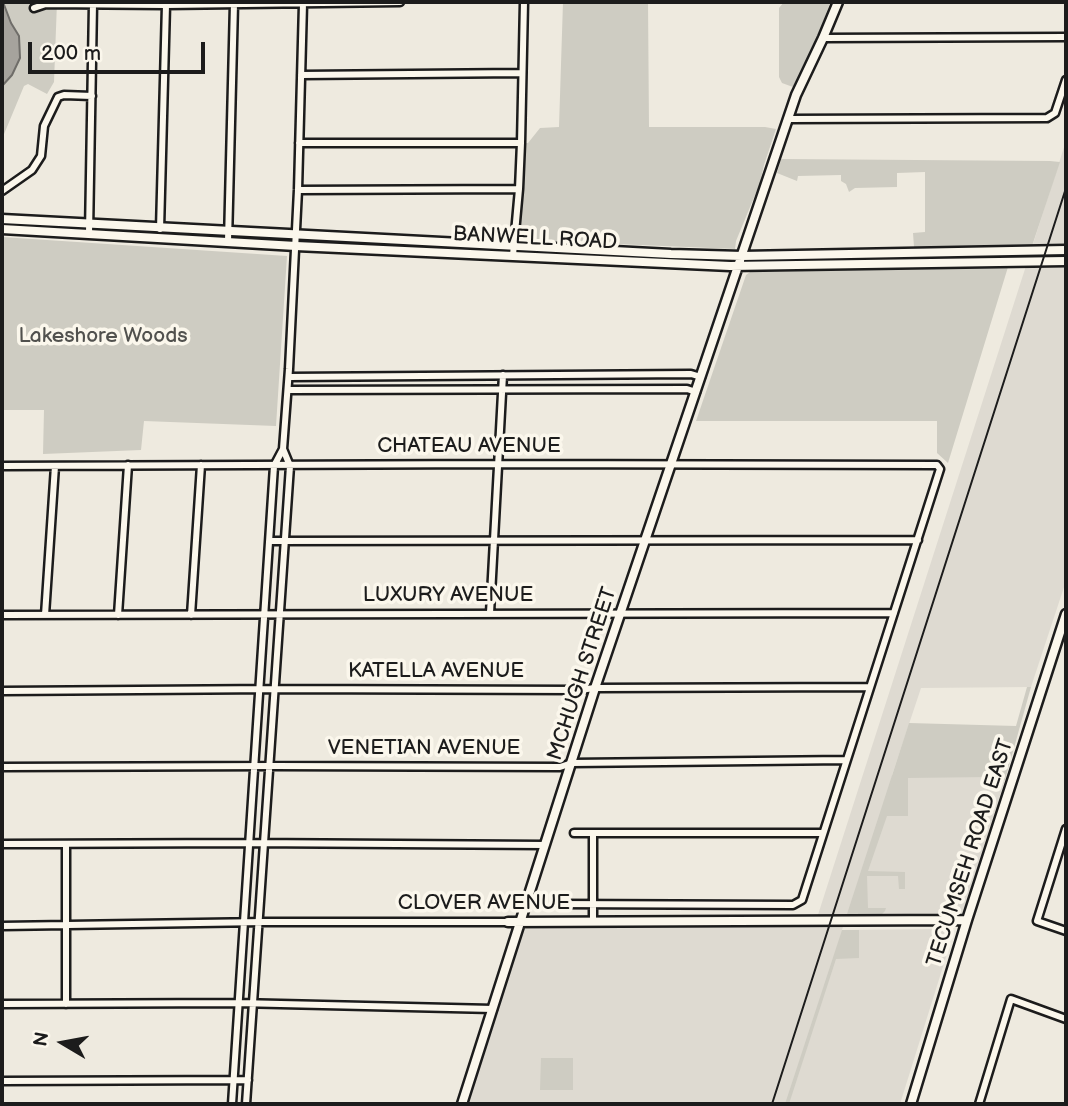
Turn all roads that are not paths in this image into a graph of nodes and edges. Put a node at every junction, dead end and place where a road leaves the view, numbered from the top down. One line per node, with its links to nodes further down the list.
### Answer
1 (400, 2): 6 (street)
2 (524, 2): 11 (street)
3 (838, 2): 10 (main road, MCHUGH STREET)
4 (93, 4): 7 (street); 8 (street); 14 (street)
5 (234, 4): 6 (street); 7 (street); 25 (street)
6 (303, 4): 12 (street)
7 (166, 5): 22 (street)
8 (34, 8)
9 (1066, 37): 10 (street)
10 (823, 38): 15 (main road, MCHUGH STREET)
11 (522, 74): 12 (street); 16 (street)
12 (301, 75): 17 (street)
13 (1066, 80): 15 (street)
14 (92, 96): 20 (street); 24 (street)
15 (789, 119): 32 (main road, MCHUGH STREET)
16 (521, 143): 17 (street); 18 (street)
17 (299, 144): 19 (street)
18 (519, 189): 19 (street); 30 (street)
19 (299, 190): 26 (street)
20 (2, 191)
21 (2, 219): 24 (main road, BANWELL ROAD)
22 (160, 228): 24 (main road, BANWELL ROAD); 25 (main road, BANWELL ROAD); 27 (street)
23 (2, 229): 24 (main road, BANWELL ROAD)
24 (89, 229): 27 (main road, BANWELL ROAD)
25 (229, 231): 26 (main road, BANWELL ROAD); 28 (street)
26 (297, 236): 29 (street); 30 (main road, BANWELL ROAD)
27 (160, 238): 28 (main road, BANWELL ROAD)
28 (228, 241): 29 (main road, BANWELL ROAD)
29 (296, 246): 30 (main road, BANWELL ROAD); 38 (street)
30 (513, 250): 32 (main road, BANWELL ROAD); 34 (main road, BANWELL ROAD)
31 (1066, 250): 32 (main road, BANWELL ROAD)
32 (742, 256): 34 (main road, MCHUGH STREET)
33 (1066, 261): 34 (main road, BANWELL ROAD)
34 (738, 267): 39 (main road, MCHUGH STREET)
35 (503, 375): 36 (street); 37 (street); 43 (street)
36 (600, 375): 39 (street); 40 (street)
37 (397, 376): 38 (street); 42 (street)
38 (289, 377): 41 (street)
39 (701, 377): 44 (main road, MCHUGH STREET)
40 (600, 389): 43 (street); 44 (street)
41 (288, 390): 42 (street); 45 (street)
42 (396, 390): 43 (street)
43 (503, 390): 46 (street)
44 (696, 392): 47 (main road, MCHUGH STREET)
45 (283, 449): 52 (street); 53 (street)
46 (499, 464): 47 (street, CHATEAU AVENUE); 53 (street, CHATEAU AVENUE); 57 (street)
47 (671, 464): 54 (street, CHATEAU AVENUE); 58 (main road, MCHUGH STREET)
48 (128, 465): 49 (street, CHATEAU AVENUE); 51 (street, CHATEAU AVENUE); 67 (street)
49 (201, 465): 52 (street, CHATEAU AVENUE); 68 (street)
50 (2, 466): 51 (street, CHATEAU AVENUE)
51 (55, 466): 66 (street)
52 (274, 466): 53 (street, CHATEAU AVENUE); 55 (street)
53 (290, 466): 56 (street)
54 (918, 540): 58 (street); 61 (street)
55 (270, 541): 56 (street); 62 (street)
56 (285, 541): 57 (street); 63 (street)
57 (494, 541): 58 (street); 59 (street)
58 (645, 541): 60 (main road, MCHUGH STREET)
59 (490, 613): 60 (street, LUXURY AVENUE); 63 (street, LUXURY AVENUE)
60 (621, 613): 61 (street, LUXURY AVENUE); 71 (main road, MCHUGH STREET)
61 (894, 613): 70 (street)
62 (265, 614): 63 (street, LUXURY AVENUE); 68 (street, LUXURY AVENUE); 72 (street)
63 (279, 614): 73 (street)
64 (1066, 614): 69 (main road, TECUMSEH ROAD EAST)
65 (2, 615): 66 (street, LUXURY AVENUE)
66 (45, 615): 67 (street, LUXURY AVENUE)
67 (118, 615): 68 (street, LUXURY AVENUE)
68 (191, 615)
69 (1063, 632): 91 (main road, TECUMSEH ROAD EAST)
70 (870, 687): 71 (street, KATELLA AVENUE); 75 (street)
71 (596, 688): 73 (street, KATELLA AVENUE); 76 (main road, MCHUGH STREET)
72 (260, 689): 73 (street, KATELLA AVENUE); 74 (street, KATELLA AVENUE); 77 (street)
73 (275, 689): 78 (street)
74 (2, 691)
75 (846, 760): 76 (street, VENETIAN AVENUE); 83 (street)
76 (572, 763): 78 (street, VENETIAN AVENUE); 88 (main road, MCHUGH STREET)
77 (254, 766): 78 (street, VENETIAN AVENUE); 79 (street, VENETIAN AVENUE); 84 (street)
78 (269, 766): 85 (street)
79 (2, 767)
80 (1066, 829): 99 (street)
81 (574, 833): 82 (street)
82 (593, 833): 83 (street); 90 (street)
83 (823, 833): 90 (street, CLOVER AVENUE)
84 (249, 843): 85 (street); 87 (street); 96 (street)
85 (264, 843): 88 (street); 92 (street)
86 (2, 844): 87 (street)
87 (66, 844): 97 (street)
88 (545, 845): 94 (main road, MCHUGH STREET)
89 (556, 904): 90 (street, CLOVER AVENUE)
90 (592, 904): 95 (street)
91 (967, 920): 95 (main road, CLOVER AVENUE); 112 (main road, TECUMSEH ROAD EAST)
92 (258, 922): 93 (street, CLOVER AVENUE); 96 (street, CLOVER AVENUE); 103 (street)
93 (508, 922): 94 (main road, CLOVER AVENUE)
94 (521, 922): 95 (main road, CLOVER AVENUE); 104 (main road, MCHUGH STREET)
95 (593, 922)
96 (244, 923): 97 (street, CLOVER AVENUE); 100 (street)
97 (66, 925): 98 (street, CLOVER AVENUE); 102 (street)
98 (2, 926)
99 (1066, 931)
100 (238, 1003): 102 (street); 103 (street); 106 (street)
101 (2, 1004): 102 (street)
102 (66, 1004)
103 (253, 1004): 104 (street); 107 (street)
104 (493, 1009): 111 (main road, MCHUGH STREET)
105 (1066, 1018): 113 (street)
106 (233, 1080): 107 (street); 108 (street); 109 (street)
107 (248, 1080): 110 (street)
108 (2, 1081)
109 (232, 1104)
110 (246, 1104)
111 (462, 1104)
112 (911, 1104)
113 (979, 1104)

